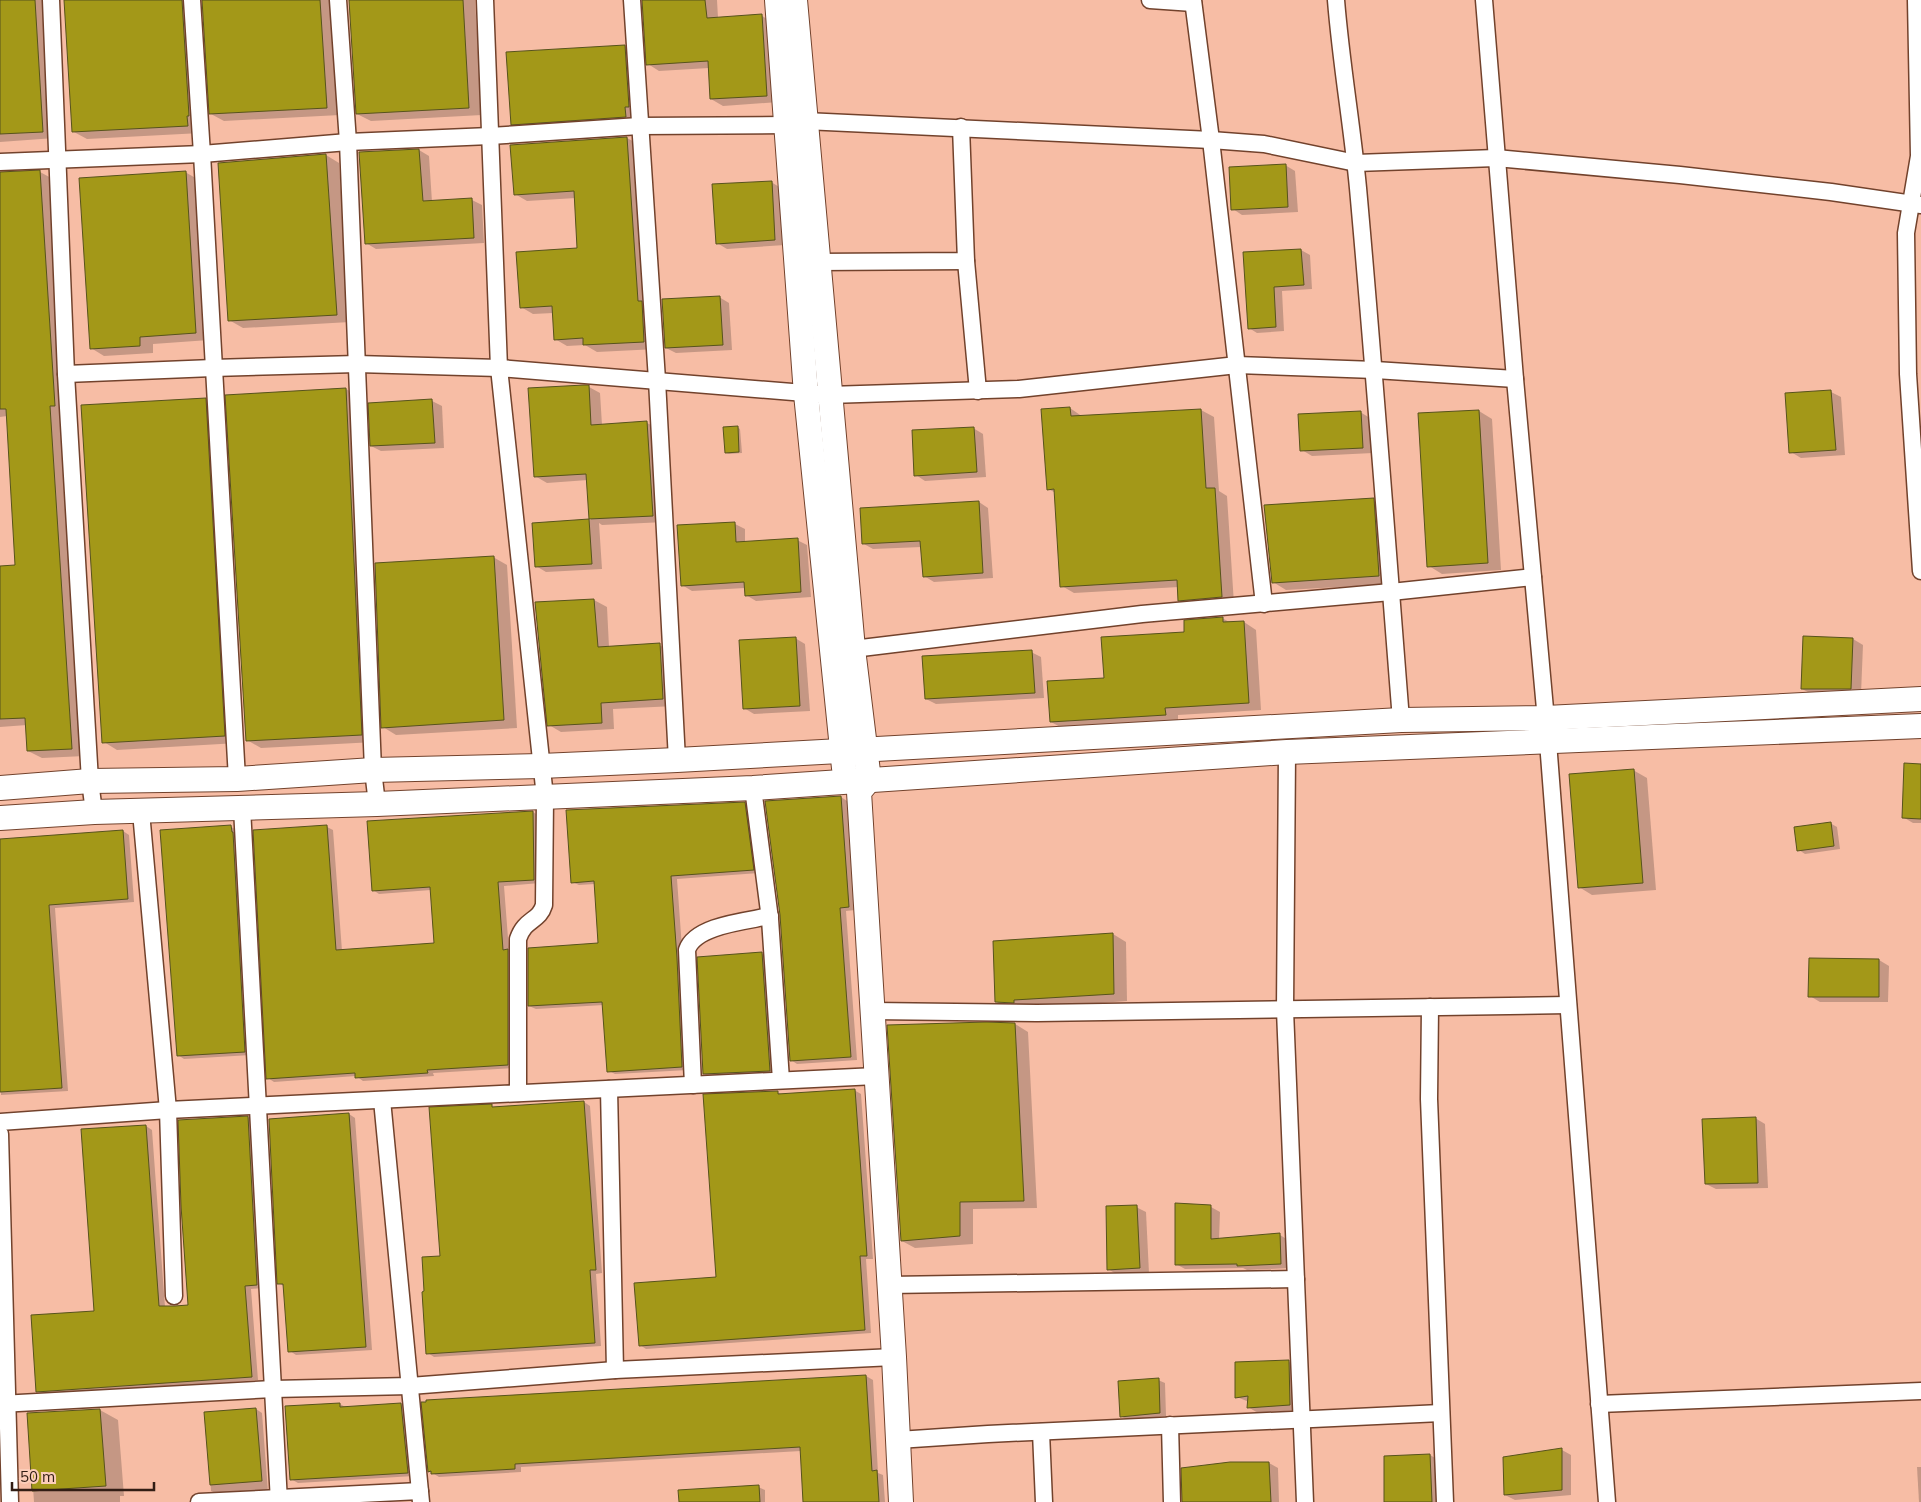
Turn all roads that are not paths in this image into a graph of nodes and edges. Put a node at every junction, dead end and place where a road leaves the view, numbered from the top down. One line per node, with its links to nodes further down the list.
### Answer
1 (52, 0): 21 (street)
2 (192, 0): 19 (street)
3 (338, 0): 18 (street)
4 (485, 0): 16 (street)
5 (632, 0): 14 (street)
6 (777, 0): 13 (main road)
7 (794, 0): 13 (main road)
8 (1150, 0): 12 (street)
9 (1336, 0): 23 (street)
10 (1484, 0): 20 (street)
11 (1916, 0): 24 (street)
12 (1193, 2): 17 (street)
13 (796, 123): 14 (street); 15 (street); 26 (main road); 36 (main road)
14 (639, 126): 16 (street); 34 (street)
15 (961, 128): 17 (street); 25 (street)
16 (490, 136): 18 (street); 30 (street)
17 (1212, 140): 23 (street); 28 (street)
18 (348, 142): 19 (street); 27 (street)
19 (202, 154): 21 (street); 29 (street)
20 (1496, 158): 23 (street); 24 (street); 33 (street)
21 (57, 160): 22 (street); 32 (street)
22 (0, 162)
23 (1356, 163): 31 (street)
24 (1916, 204): 37 (street)
25 (966, 260): 26 (street); 35 (street)
26 (817, 262): 36 (main road)
27 (357, 364): 29 (street); 30 (street); 52 (street)
28 (1237, 365): 31 (street); 35 (street); 40 (street)
29 (213, 368): 32 (street); 53 (street)
30 (499, 368): 34 (street); 51 (street)
31 (1375, 370): 33 (street); 39 (street)
32 (66, 374): 54 (street)
33 (1515, 379): 38 (street)
34 (657, 380): 36 (street); 50 (street)
35 (978, 391): 36 (street)
36 (818, 395): 41 (main road); 48 (main road)
37 (1921, 571)
38 (1533, 577): 39 (street); 43 (street)
39 (1391, 592): 40 (street); 44 (street)
40 (1264, 604): 41 (street)
41 (853, 649): 47 (main road)
42 (1921, 698): 43 (main road)
43 (1546, 718): 44 (main road); 46 (street)
44 (1401, 720): 47 (main road)
45 (1921, 726): 46 (main road)
46 (1548, 742): 49 (main road); 65 (street)
47 (866, 750): 48 (main road); 55 (main road)
48 (841, 752): 50 (main road); 55 (main road)
49 (1287, 752): 55 (main road); 67 (street)
50 (677, 760): 51 (main road)
51 (541, 766): 52 (main road); 58 (street)
52 (373, 770): 53 (main road); 59 (street)
53 (237, 779): 54 (main road)
54 (90, 781): 56 (main road); 61 (street)
55 (858, 784): 57 (main road); 68 (main road)
56 (0, 788)
57 (753, 788): 58 (main road); 64 (street)
58 (545, 797): 59 (main road); 73 (street)
59 (377, 804): 60 (main road)
60 (242, 808): 62 (main road); 75 (street)
61 (94, 812): 62 (main road); 63 (main road)
62 (141, 812): 76 (street)
63 (0, 818)
64 (770, 916): 70 (street); 71 (street)
65 (1568, 1005): 66 (street); 88 (street)
66 (1430, 1007): 67 (street); 89 (street)
67 (1285, 1010): 68 (street); 79 (street)
68 (872, 1011): 69 (main road)
69 (876, 1076): 70 (street); 80 (main road)
70 (781, 1080): 71 (street)
71 (694, 1085): 72 (street)
72 (608, 1089): 73 (street); 83 (street)
73 (518, 1093): 74 (street)
74 (382, 1100): 75 (street); 84 (street)
75 (258, 1106): 76 (street); 85 (street)
76 (168, 1110): 77 (street); 81 (street)
77 (0, 1122)
78 (0, 1134): 87 (street)
79 (1296, 1279): 80 (street); 90 (street)
80 (889, 1285): 82 (main road)
81 (174, 1296)
82 (894, 1357): 83 (street); 93 (main road)
83 (615, 1370): 84 (street)
84 (410, 1386): 85 (street); 94 (street)
85 (273, 1390): 87 (street); 95 (street)
86 (1921, 1391): 88 (street)
87 (3, 1404): 96 (street)
88 (1599, 1404): 103 (street)
89 (1441, 1414): 90 (street); 102 (street)
90 (1302, 1419): 91 (street); 101 (street)
91 (1170, 1426): 92 (street); 100 (street)
92 (1041, 1432): 93 (street); 99 (street)
93 (898, 1440): 98 (main road)
94 (420, 1496): 95 (street)
95 (279, 1500): 97 (street)
96 (10, 1502)
97 (199, 1502)
98 (901, 1502)
99 (1044, 1502)
100 (1172, 1502)
101 (1305, 1502)
102 (1445, 1502)
103 (1607, 1502)

